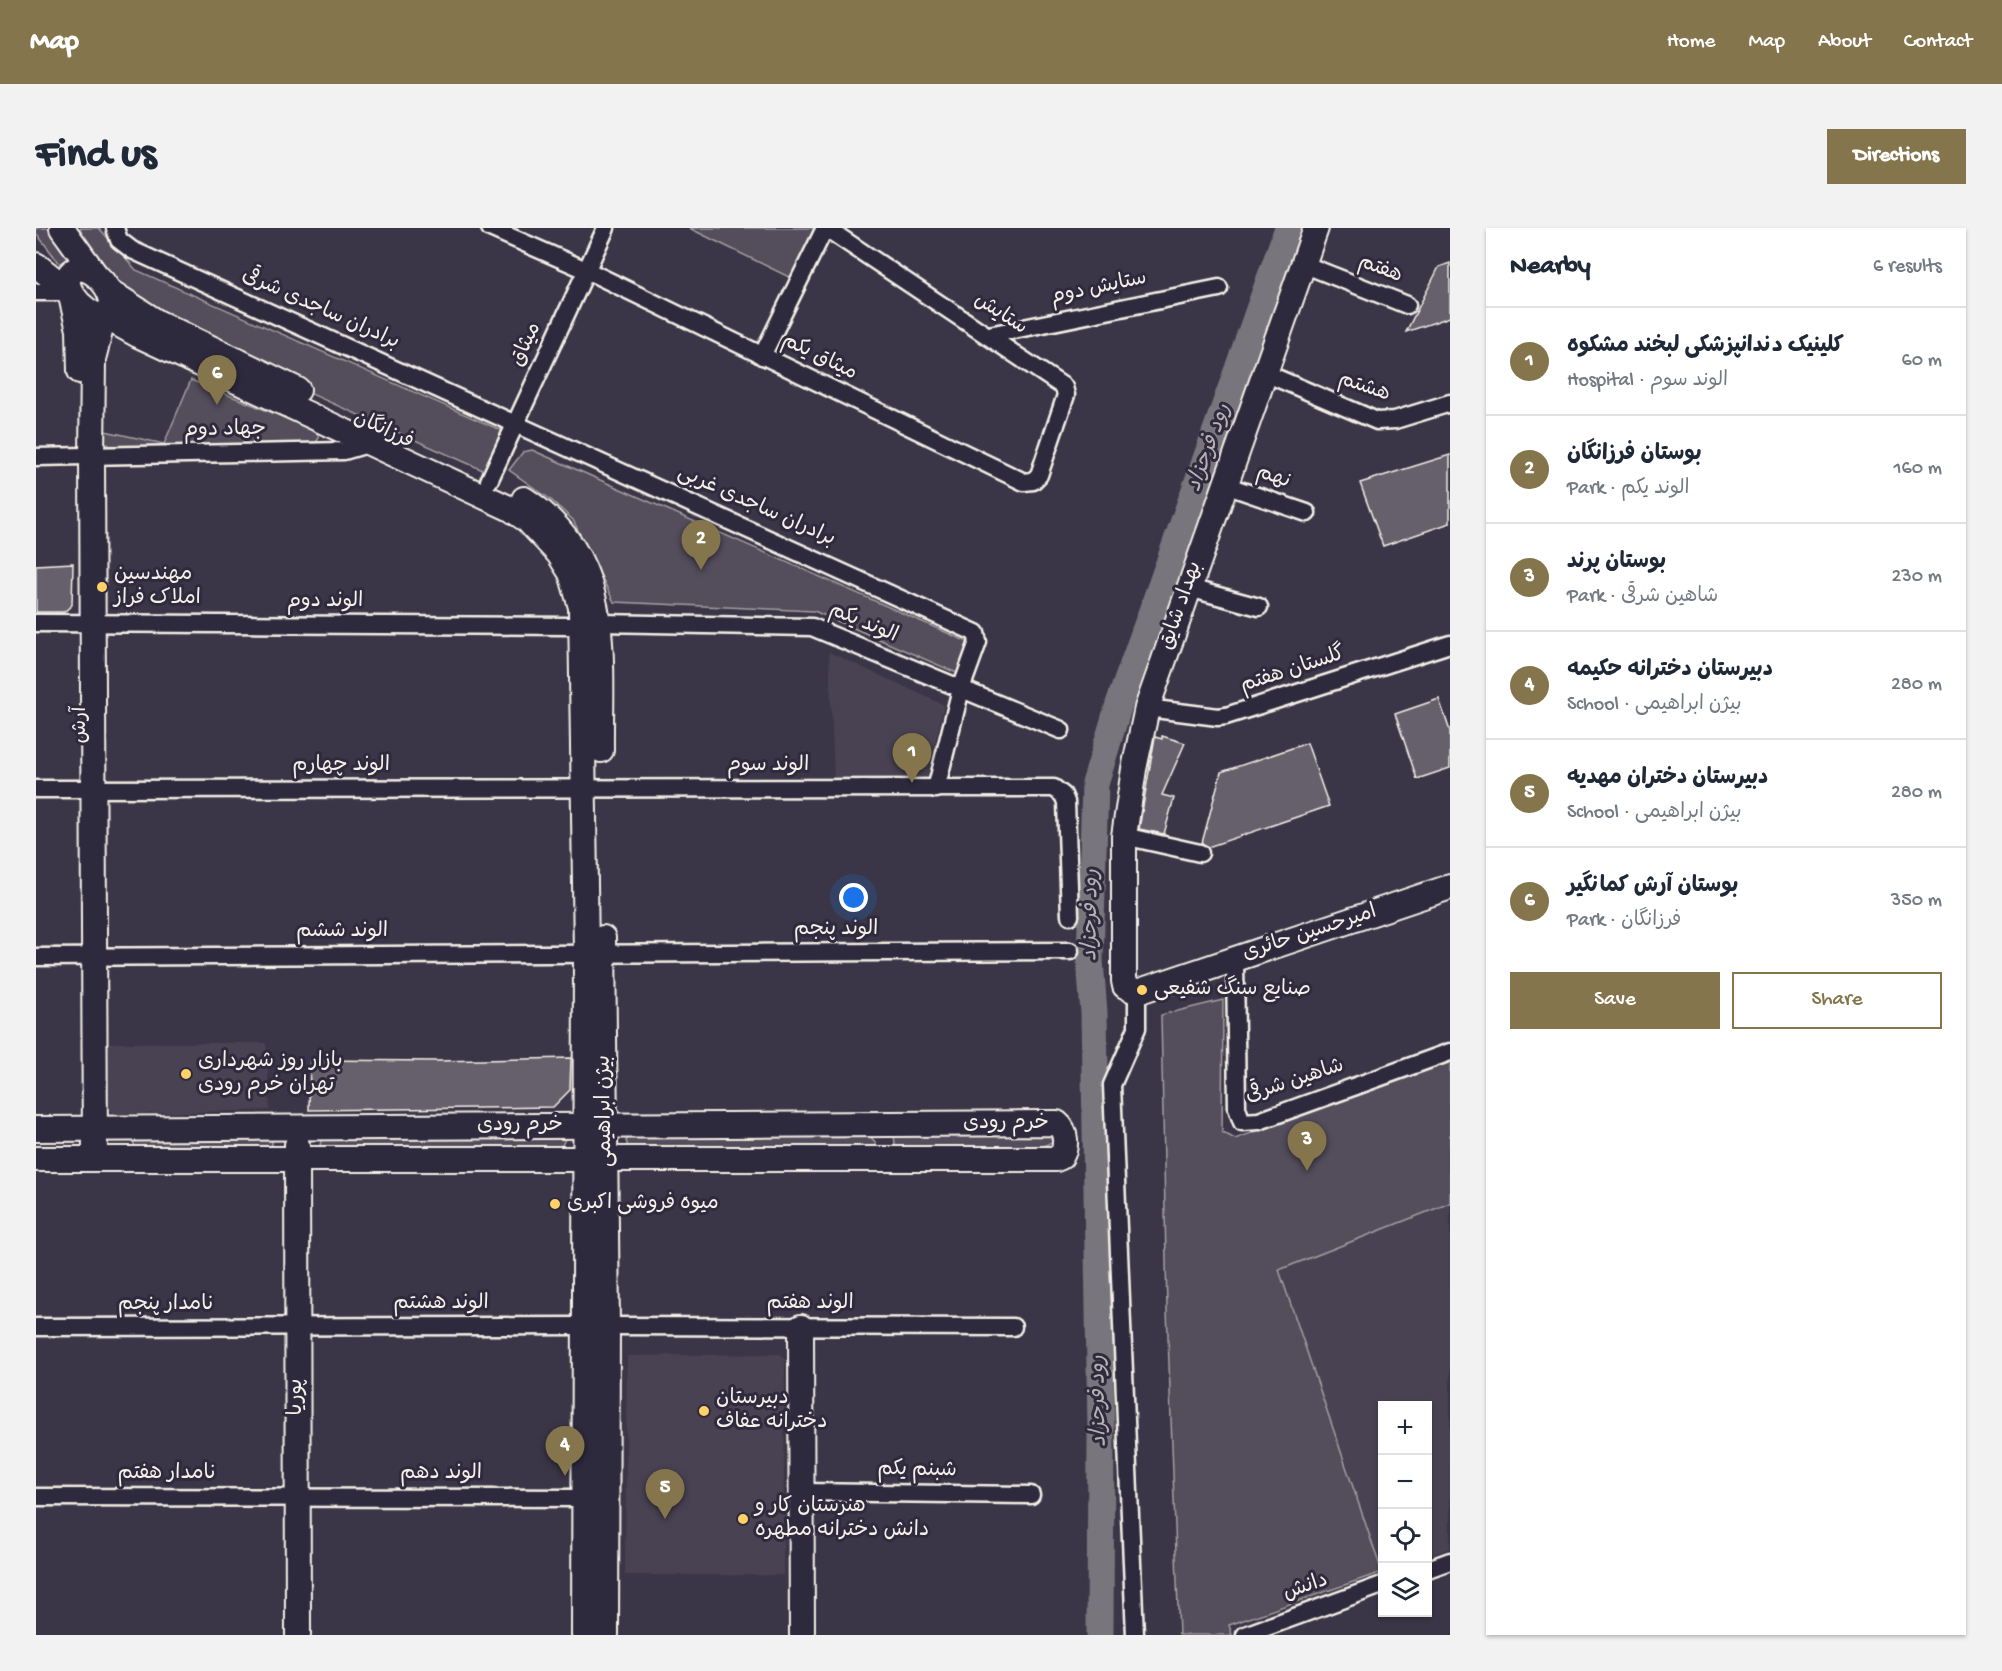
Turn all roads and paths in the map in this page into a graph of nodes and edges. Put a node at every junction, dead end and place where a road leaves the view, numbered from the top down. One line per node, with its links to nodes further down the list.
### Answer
1 (62, 228): 10 (street, فرزانگان)
2 (115, 228): 20 (street, برادران ساجدی شرقی)
3 (490, 228): 9 (street, میثاق یکم)
4 (606, 228): 9 (street, میثاق)
5 (825, 228): 16 (street, ستایش); 17 (street)
6 (1316, 228): 7 (street, بهداد شایق)
7 (1303, 264): 14 (street, هفتم); 18 (street, بهداد شایق)
8 (36, 265): 13 (street)
9 (586, 270): 17 (street, میثاق یکم); 20 (street, میثاق)
10 (102, 283): 13 (street); 15 (street, آرش); 21 (street, فرزانگان)
11 (1219, 288): 16 (street, ستایش دوم)
12 (36, 292): 13 (street)
13 (70, 292): 15 (street, فرزانگان); 23 (street, آرش)
14 (1407, 305)
15 (104, 316): 21 (street, فرزانگان); 23 (street, آرش)
16 (989, 335): 24 (street, ستایش)
17 (762, 356): 24 (street, میثاق یکم)
18 (1265, 373): 19 (street, هشتم); 25 (street, بهداد شایق)
19 (1450, 403)
20 (516, 423): 26 (street, میثاق); 34 (street, برادران ساجدی غربی)
21 (371, 433): 23 (street, جهاد دوم); 26 (street, فرزانگان)
22 (36, 457): 23 (street, جهاد دوم)
23 (86, 457): 31 (street, آرش)
24 (1033, 481)
25 (1225, 485): 27 (street, نهم); 28 (street, بهداد شایق)
26 (485, 487): 32 (street, فرزانگان)
27 (1307, 513)
28 (1189, 588): 29 (street); 35 (street, بهداد شایق)
29 (1259, 607)
30 (36, 623): 31 (street, الوند دوم)
31 (86, 623): 32 (street, الوند دوم); 39 (street, آرش)
32 (583, 625): 34 (street, الوند یکم); 37 (street, بیژن ابراهیمی)
33 (1450, 644): 35 (street, گلستان هفتم)
34 (961, 689): 36 (street, الوند یکم); 40 (street)
35 (1147, 708): 41 (street, بهداد شایق)
36 (1061, 730)
37 (593, 788): 39 (street, الوند چهارم); 40 (street, الوند سوم); 46 (street, بیژن ابراهیمی)
38 (36, 789): 39 (street, الوند چهارم)
39 (87, 789): 48 (street, آرش)
40 (936, 789): 44 (street, الوند سوم)
41 (1124, 836): 42 (street); 50 (street, بهداد شایق)
42 (1200, 853)
43 (1450, 887): 49 (street, امیرحسین حائری)
44 (1070, 916)
45 (1070, 951): 46 (street, الوند پنجم)
46 (595, 953): 48 (street, الوند ششم); 53 (street, بیژن ابراهیمی)
47 (36, 957): 48 (street, الوند ششم)
48 (89, 957): 56 (street, آرش)
49 (1235, 959): 50 (street, امیرحسین حائری); 51 (street, شاهین شرقی)
50 (1137, 992): 80 (street)
51 (1450, 1052)
52 (886, 1124): 53 (street, خرم رودی); 61 (street); 61 (street, خرم رودی)
53 (596, 1125): 54 (street, خرم رودی); 60 (street, بیژن ابراهیمی)
54 (297, 1128): 56 (street, خرم رودی); 59 (street, پوریا)
55 (36, 1129): 56 (street, خرم رودی)
56 (87, 1129): 58 (street, آرش)
57 (36, 1159): 58 (street, خرم رودی)
58 (87, 1159): 59 (street, خرم رودی)
59 (297, 1159): 60 (street, خرم رودی); 64 (street, پوریا)
60 (596, 1159): 61 (street, خرم رودی); 62 (street, بیژن ابراهیمی)
61 (886, 1159)
62 (596, 1326): 64 (street, الوند هشتم); 65 (street, الوند هفتم); 71 (street, بیژن ابراهیمی)
63 (36, 1327): 64 (street, نامدار پنجم)
64 (297, 1327): 69 (street, پوریا)
65 (801, 1327): 66 (street, الوند هفتم); 67 (street)
66 (1013, 1327)
67 (802, 1492): 68 (street, شبنم یکم); 79 (street)
68 (1031, 1495)
69 (297, 1496): 70 (street, نامدار هفتم); 71 (street, الوند دهم); 76 (street, پوریا)
70 (36, 1497)
71 (595, 1499): 77 (street, بیژن ابراهیمی); 78 (street, بیژن ابراهیمی)
72 (1450, 1561): 73 (street)
73 (1432, 1568)
74 (1378, 1587): 75 (street, دانش)
75 (1244, 1634)
76 (297, 1635)
77 (584, 1635)
78 (606, 1635)
79 (802, 1635)
80 (1135, 1635)

